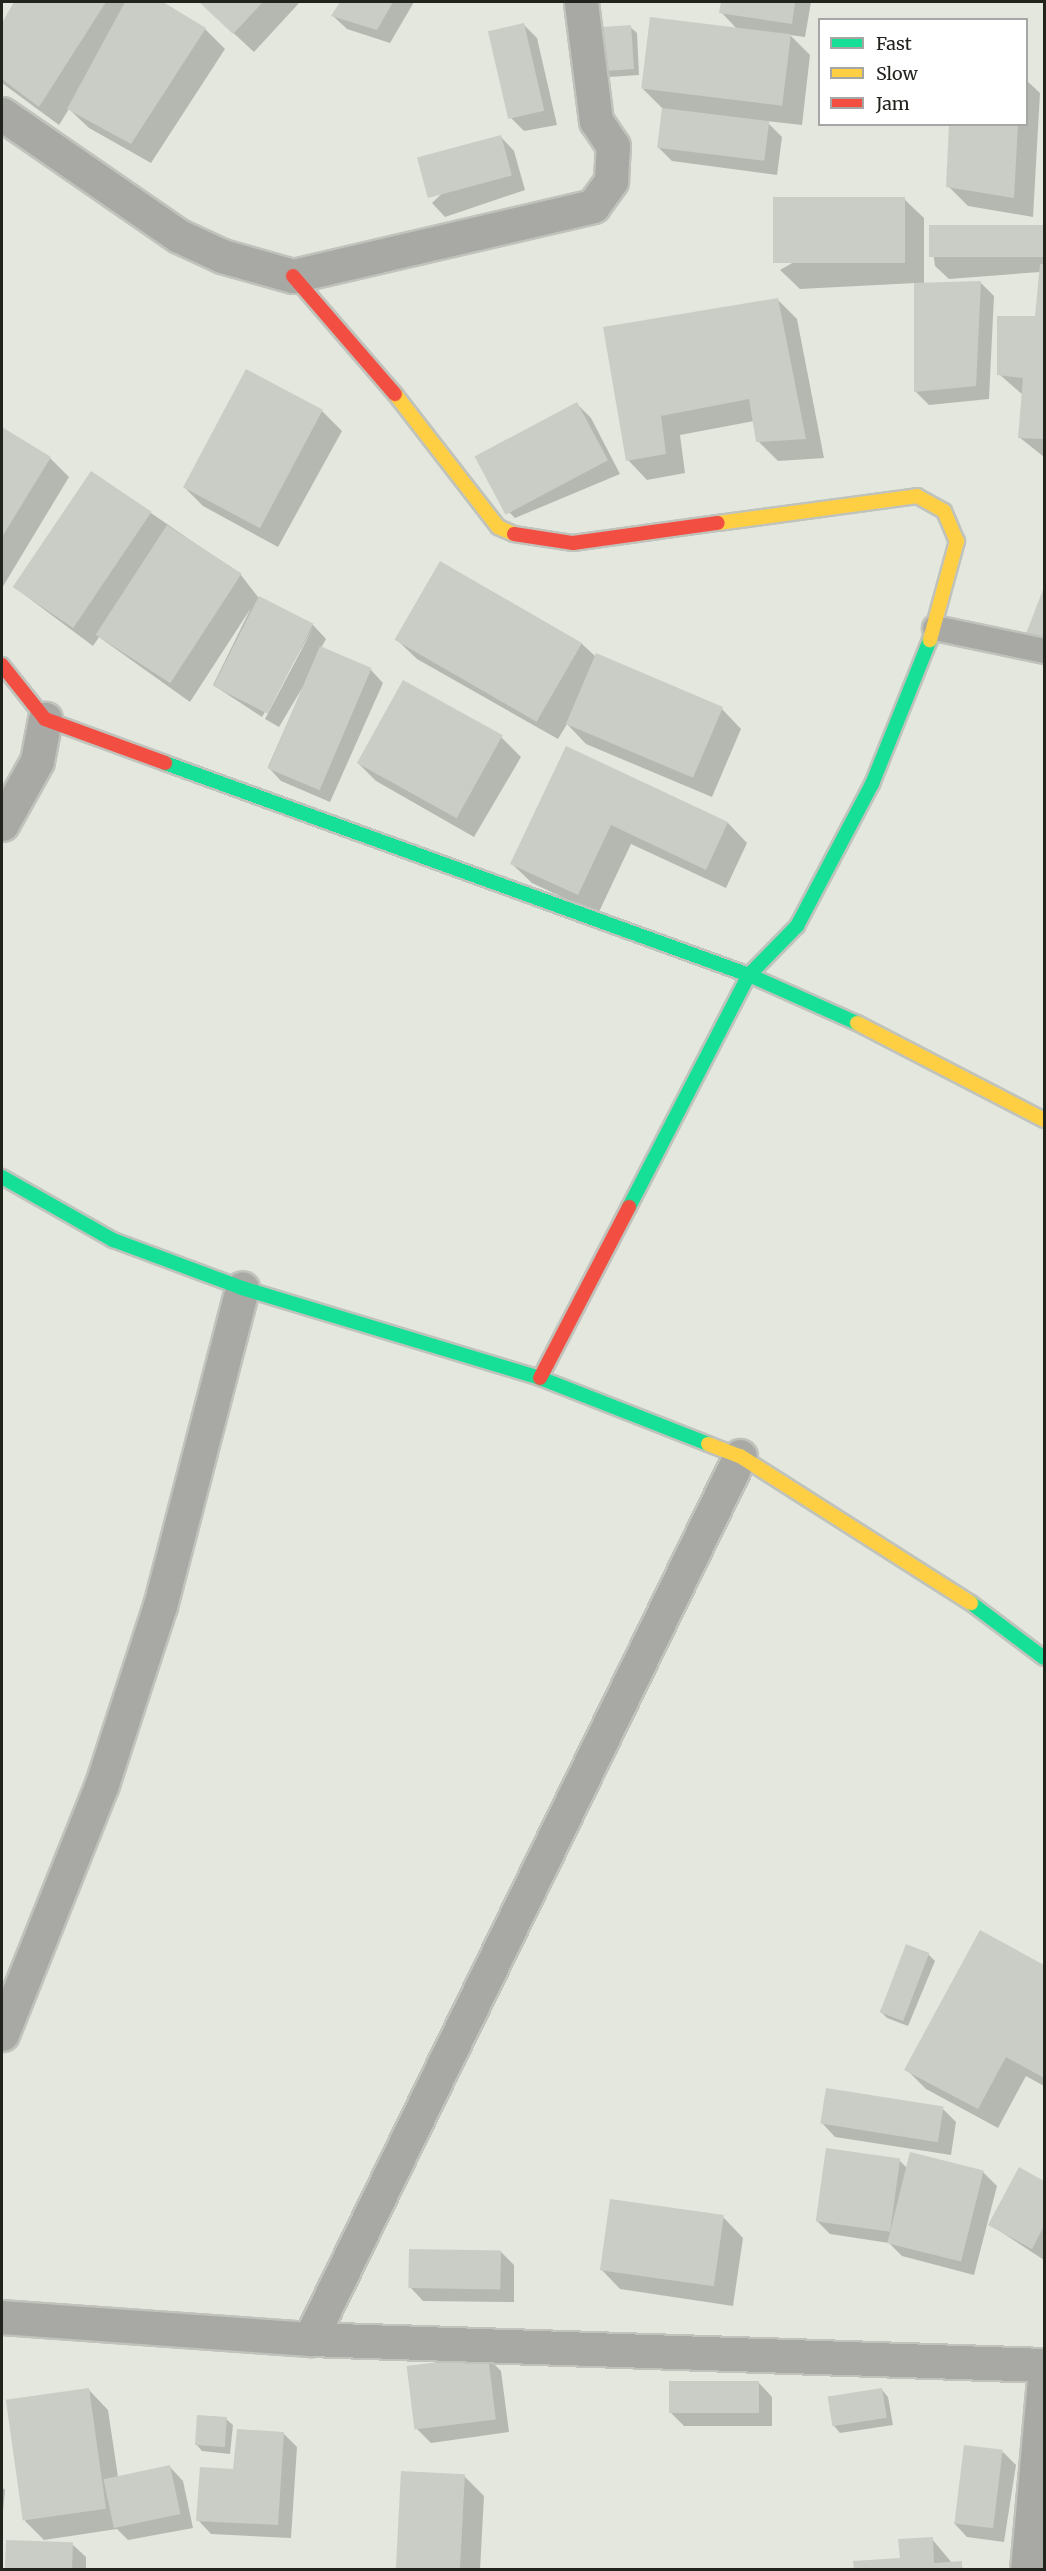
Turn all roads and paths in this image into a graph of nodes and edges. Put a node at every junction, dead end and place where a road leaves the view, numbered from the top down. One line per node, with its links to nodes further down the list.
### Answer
1 (581, 2): 3 (street)
2 (2, 114): 3 (street)
3 (292, 276): 4 (street)
4 (935, 628): 5 (lane); 9 (street)
5 (1044, 651)
6 (2, 665): 7 (street)
7 (45, 719): 8 (street); 9 (street)
8 (2, 824)
9 (749, 975): 10 (street); 13 (street)
10 (1044, 1120)
11 (2, 1177): 12 (street)
12 (242, 1288): 13 (street); 16 (street)
13 (540, 1378): 14 (street)
14 (741, 1456): 15 (street); 18 (street)
15 (1044, 1658)
16 (2, 2034)
17 (2, 2317): 18 (street)
18 (310, 2340): 19 (street)
19 (1044, 2365)
20 (1044, 2379): 21 (street)
21 (1027, 2570)

